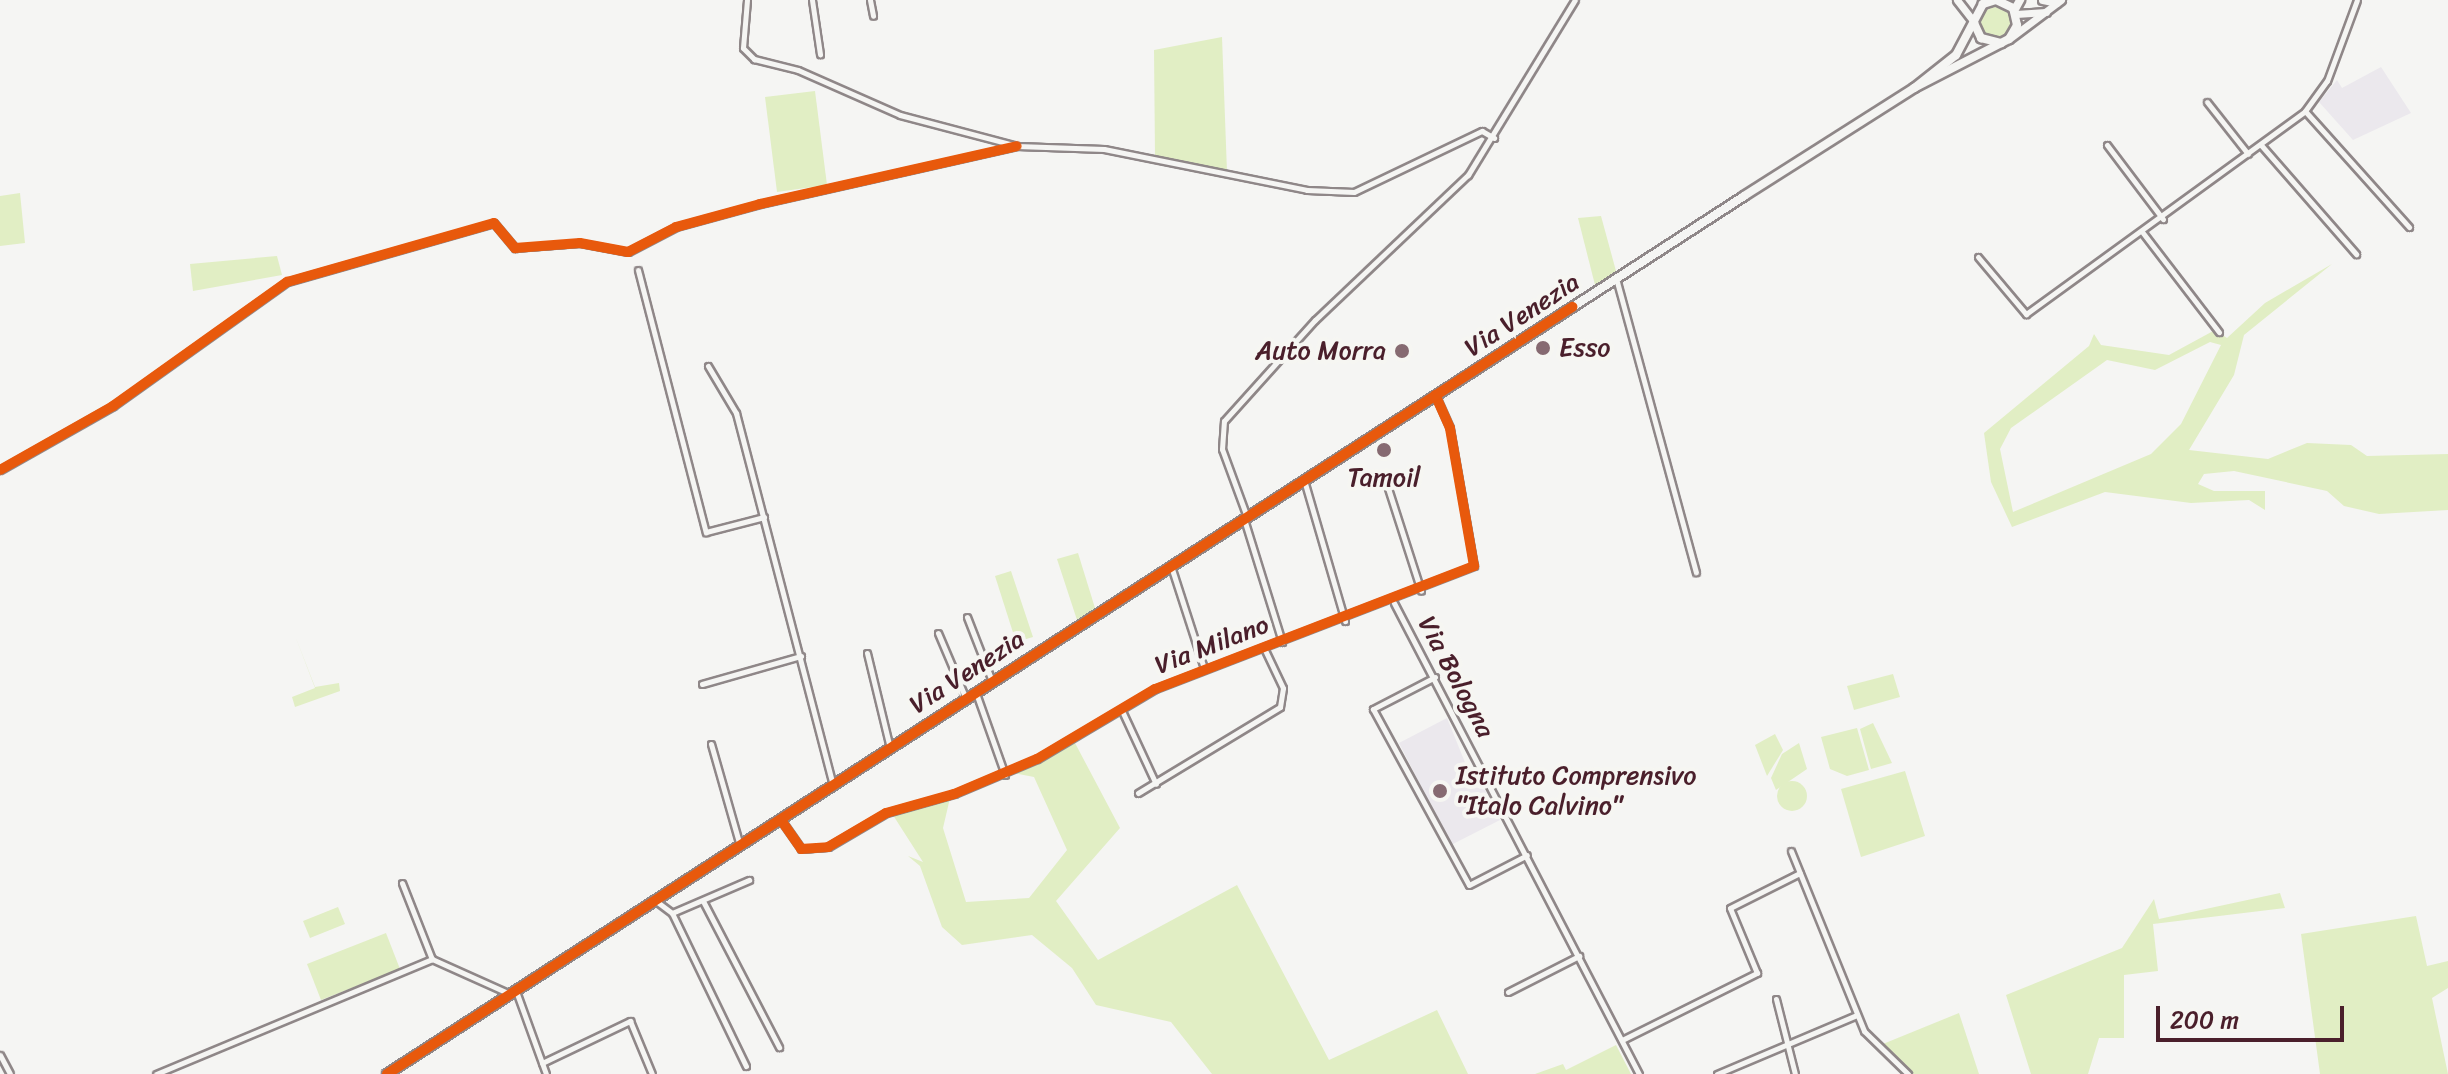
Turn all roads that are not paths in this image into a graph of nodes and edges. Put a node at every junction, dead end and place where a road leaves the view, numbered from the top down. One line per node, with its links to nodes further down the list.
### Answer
1 (747, 0): 24 (street)
2 (812, 0): 17 (street)
3 (870, 0): 14 (street)
4 (1575, 0): 21 (street)
5 (1957, 0): 15 (street)
6 (1988, 0): 7 (main road); 15 (main road)
7 (1996, 0): 13 (main road)
8 (2020, 0): 13 (main road)
9 (2043, 0): 11 (main road)
10 (2357, 0): 20 (street)
11 (2059, 2): 12 (street)
12 (2048, 11): 13 (street); 16 (street)
13 (2015, 12): 16 (main road)
14 (873, 16)
15 (1974, 22): 16 (main road); 18 (main road, Via Venezia)
16 (2006, 40): 18 (main road, Via Venezia)
17 (820, 54)
18 (1914, 88): 32 (main road, Via Venezia)
19 (2207, 102): 25 (street)
20 (2305, 111): 23 (street); 27 (street)
21 (1494, 138): 24 (street); 40 (street)
22 (2107, 145): 26 (street)
23 (2261, 145): 25 (street); 29 (street)
24 (1017, 146): 36 (street)
25 (2248, 154): 26 (street)
26 (2163, 219): 28 (street)
27 (2409, 227)
28 (2143, 233): 30 (street); 33 (street)
29 (2356, 254)
30 (1978, 257)
31 (638, 270): 39 (street)
32 (1616, 278): 35 (main road, Via Venezia); 42 (street)
33 (2219, 332)
34 (708, 366): 39 (street)
35 (1435, 395): 37 (main road, Via Venezia); 43 (street, Via Milano)
36 (0, 470)
37 (1304, 480): 40 (main road, Via Venezia); 46 (street)
38 (1387, 485): 43 (street)
39 (764, 517): 51 (street)
40 (1246, 518): 41 (main road, Via Venezia); 48 (street)
41 (1171, 566): 52 (street); 54 (main road, Via Venezia)
42 (1696, 572)
43 (1421, 591): 44 (street, Via Milano)
44 (1394, 603): 46 (street, Via Milano); 53 (street, Via Bologna)
45 (967, 617): 54 (street)
46 (1345, 621): 48 (street, Via Milano)
47 (938, 633): 57 (street)
48 (1282, 642): 49 (street, Via Milano)
49 (1264, 648): 52 (street, Via Milano); 62 (street)
50 (867, 653): 60 (street)
51 (801, 656): 55 (street); 63 (street)
52 (1204, 668): 58 (street, Via Milano)
53 (1435, 677): 68 (street, Via Bologna); 68 (street)
54 (993, 682): 56 (main road, Via Venezia)
55 (702, 684)
56 (976, 693): 57 (main road, Via Venezia); 61 (street)
57 (966, 699): 60 (main road, Via Venezia)
58 (1123, 713): 61 (street, Via Milano); 62 (street)
59 (711, 744): 66 (street)
60 (890, 748): 63 (main road, Via Venezia)
61 (1005, 775): 65 (street, Via Milano)
62 (1156, 784): 64 (street)
63 (833, 786): 65 (main road, Via Venezia)
64 (1138, 793)
65 (781, 820): 66 (main road, Via Venezia)
66 (741, 847): 72 (main road, Via Venezia)
67 (1791, 851): 69 (street)
68 (1527, 855): 75 (street, Via Bologna)
69 (1800, 873): 80 (street); 81 (street)
70 (749, 880): 73 (street)
71 (402, 883): 76 (street)
72 (656, 901): 74 (street); 77 (main road, Via Venezia)
73 (703, 901): 74 (street); 83 (street)
74 (672, 913): 86 (street)
75 (1579, 956): 78 (street); 81 (street, Via Bologna)
76 (432, 959): 77 (street); 88 (street)
77 (513, 992): 85 (street); 89 (main road, Via Venezia)
78 (1508, 992)
79 (1776, 999): 82 (street)
80 (1857, 1015): 82 (street); 95 (street)
81 (1622, 1040): 92 (street, Via Bologna)
82 (1787, 1040): 93 (street); 94 (street)
83 (779, 1047)
84 (0, 1055): 87 (street)
85 (542, 1063): 90 (street); 91 (street)
86 (746, 1066)
87 (10, 1074)
88 (156, 1074)
89 (387, 1074)
90 (546, 1074)
91 (652, 1074)
92 (1639, 1074)
93 (1717, 1074)
94 (1795, 1074)
95 (1908, 1074)

